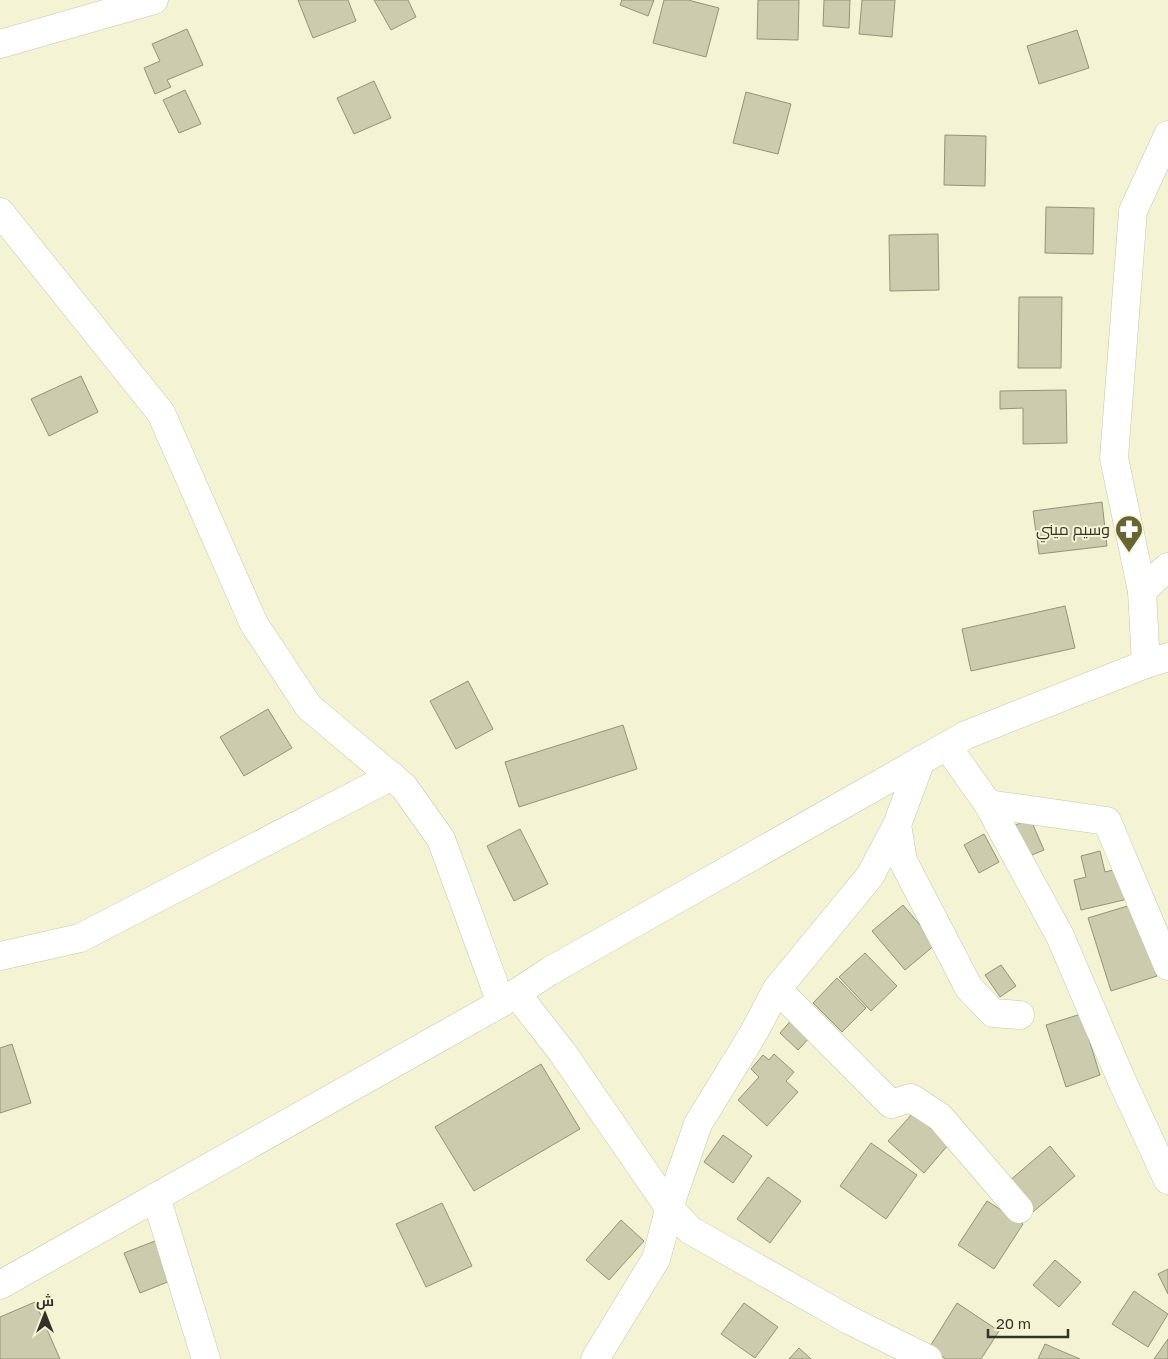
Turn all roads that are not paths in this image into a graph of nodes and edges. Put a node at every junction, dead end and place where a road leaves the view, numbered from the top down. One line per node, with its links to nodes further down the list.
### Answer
1 (154, 0): 2 (street)
2 (0, 44)
3 (1168, 136): 6 (street)
4 (0, 212): 10 (street)
5 (1168, 567): 6 (street)
6 (1142, 591): 7 (street)
7 (1157, 661): 8 (street)
8 (947, 746): 9 (street); 11 (street)
9 (921, 760): 12 (street); 16 (street)
10 (392, 776): 13 (street); 16 (street)
11 (988, 804): 14 (street); 18 (street)
12 (897, 825): 15 (street); 17 (street)
13 (0, 956)
14 (1168, 966)
15 (777, 989): 20 (street); 21 (street)
16 (509, 998): 19 (street); 20 (street)
17 (1020, 1015)
18 (1168, 1180)
19 (156, 1197): 22 (street); 23 (street)
20 (670, 1209): 24 (street); 25 (street)
21 (1020, 1209)
22 (0, 1285)
23 (206, 1359)
24 (595, 1359)
25 (928, 1359)

